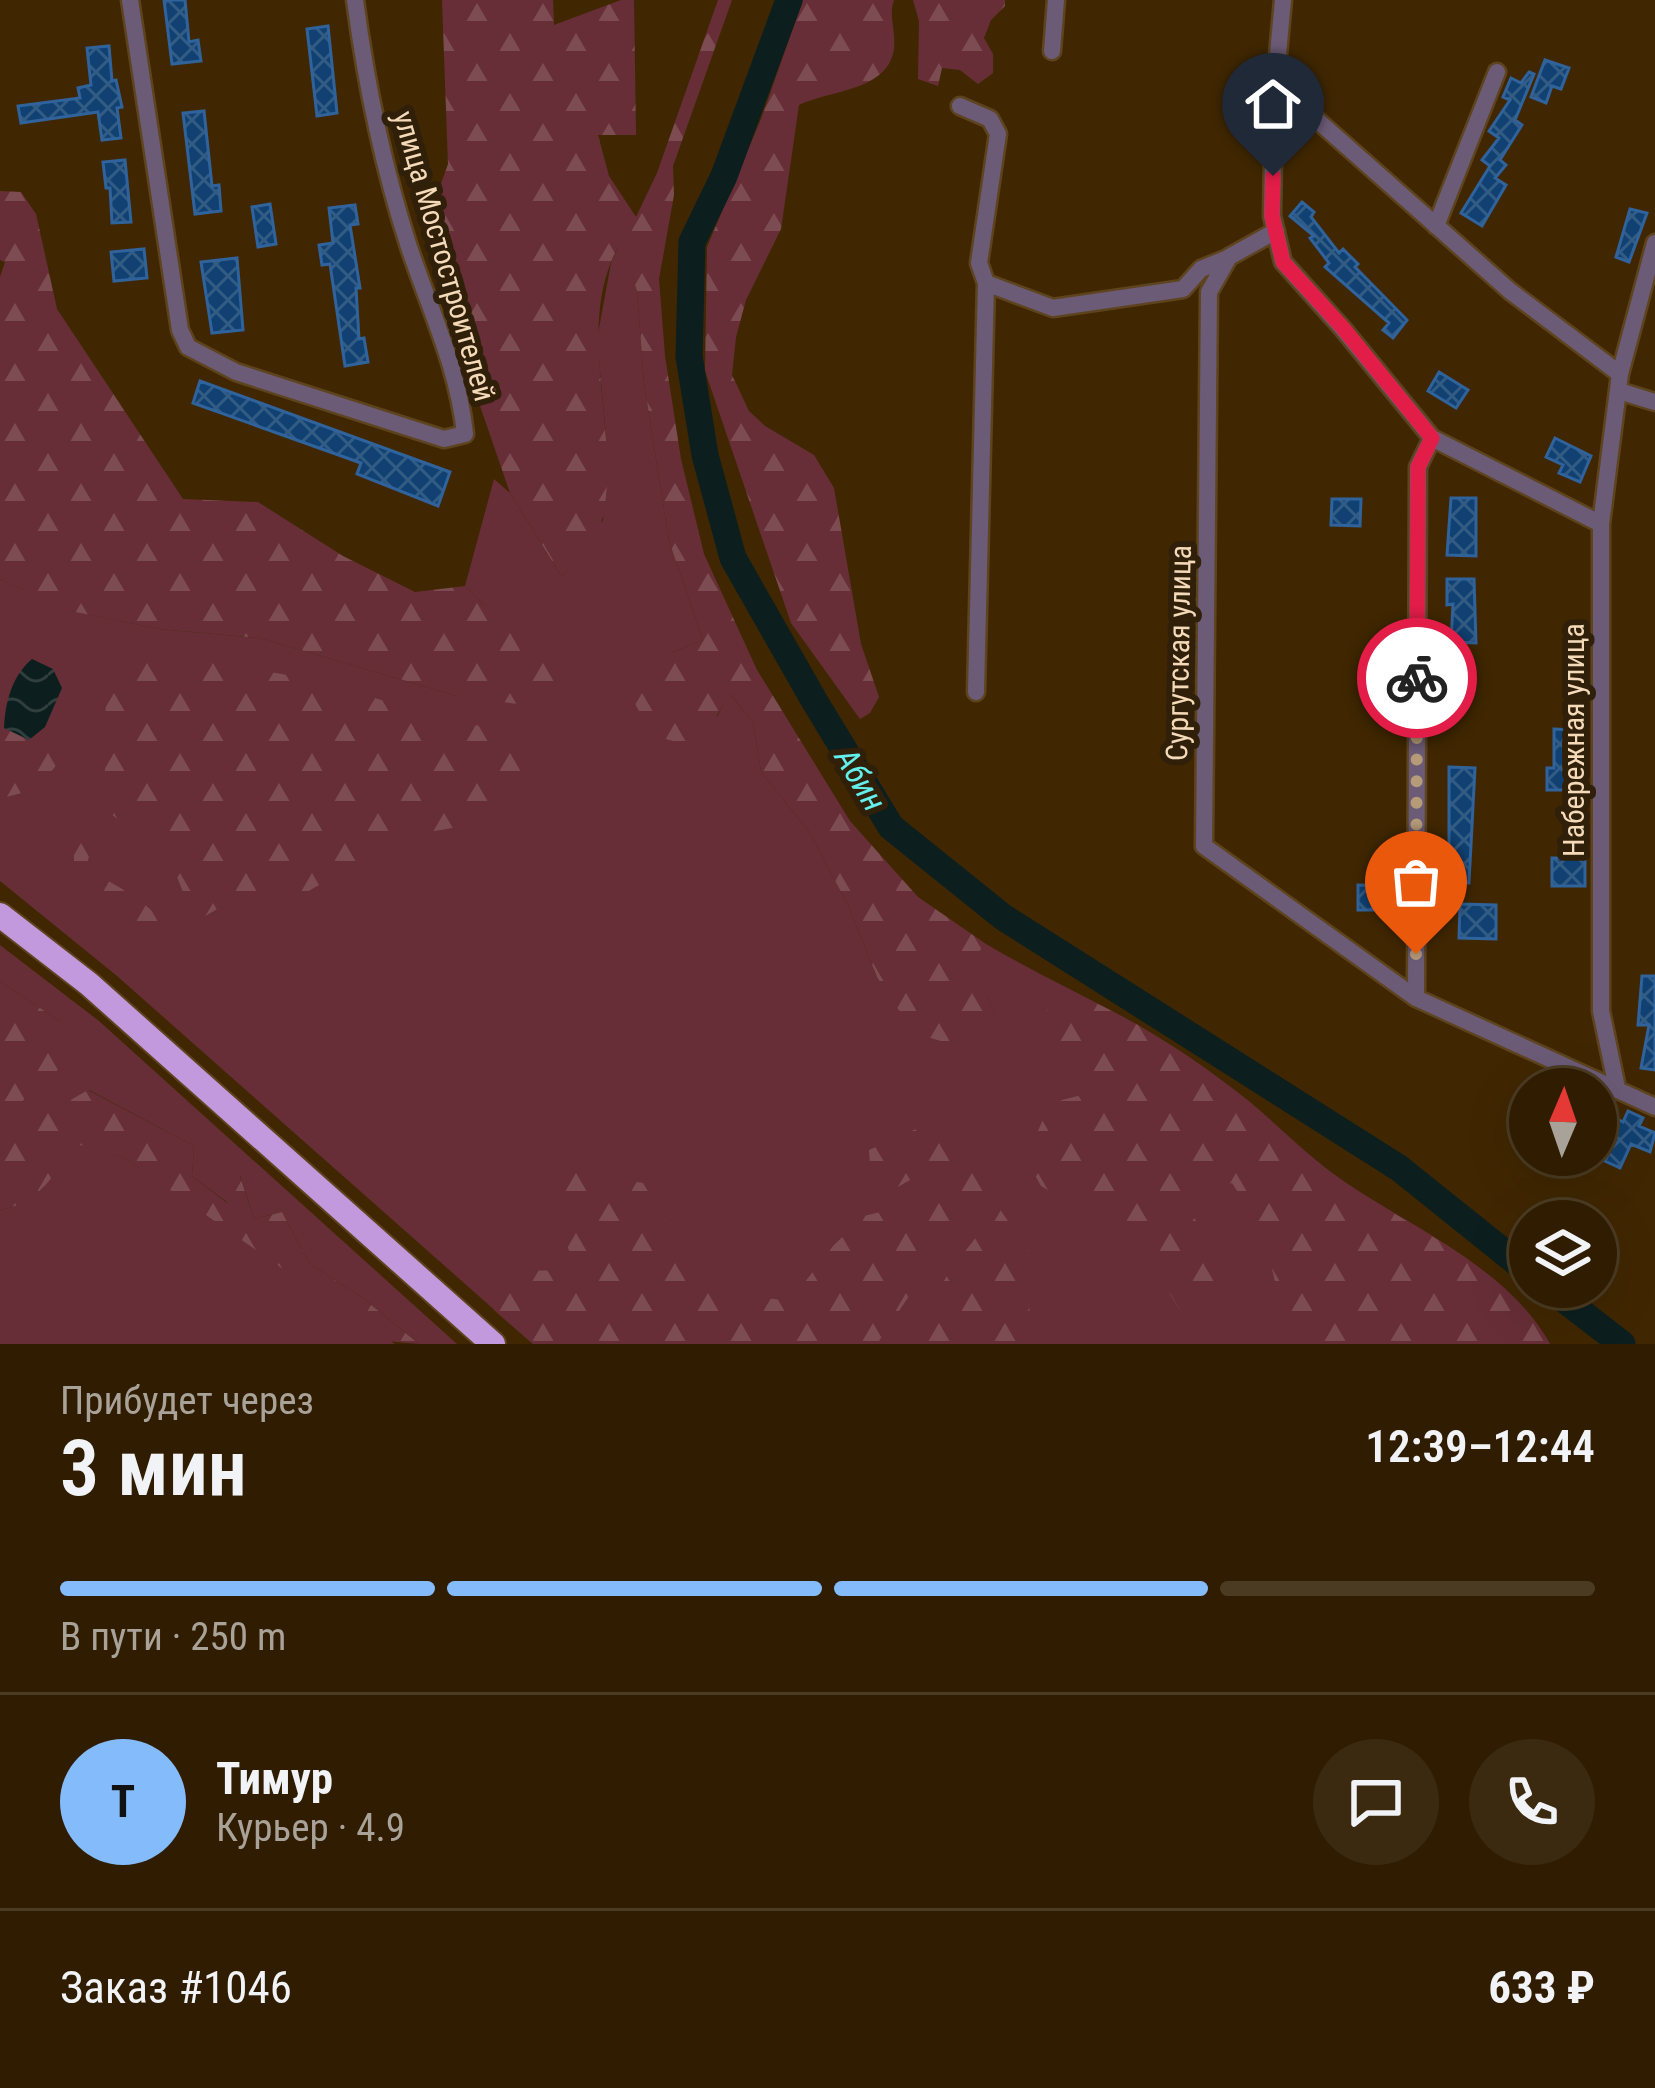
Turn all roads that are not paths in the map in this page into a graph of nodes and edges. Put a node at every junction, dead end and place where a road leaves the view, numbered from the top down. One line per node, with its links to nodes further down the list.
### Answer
1 (130, 0): 2 (street, улица Мостостроителей)
2 (355, 0)
3 (1056, 0): 5 (street)
4 (1283, 0): 7 (street)
5 (1052, 51)
6 (1497, 72): 9 (street)
7 (1274, 98): 9 (street); 10 (street)
8 (960, 106): 13 (street)
9 (1436, 226): 14 (street)
10 (1276, 231): 12 (street); 16 (street)
11 (1655, 243): 14 (street, Набережная улица)
12 (1229, 257): 13 (street); 20 (street, Сургутская улица)
13 (986, 283): 18 (street)
14 (1620, 383): 15 (street); 17 (street, Набережная улица)
15 (1655, 402)
16 (1432, 438): 17 (street); 20 (street)
17 (1601, 524): 22 (street, Набережная улица)
18 (976, 692)
19 (0, 915): 25 (highway)
20 (1416, 998): 21 (street)
21 (1572, 1068)
22 (1613, 1068)
23 (1617, 1088): 24 (street)
24 (1655, 1107)
25 (493, 1344)

